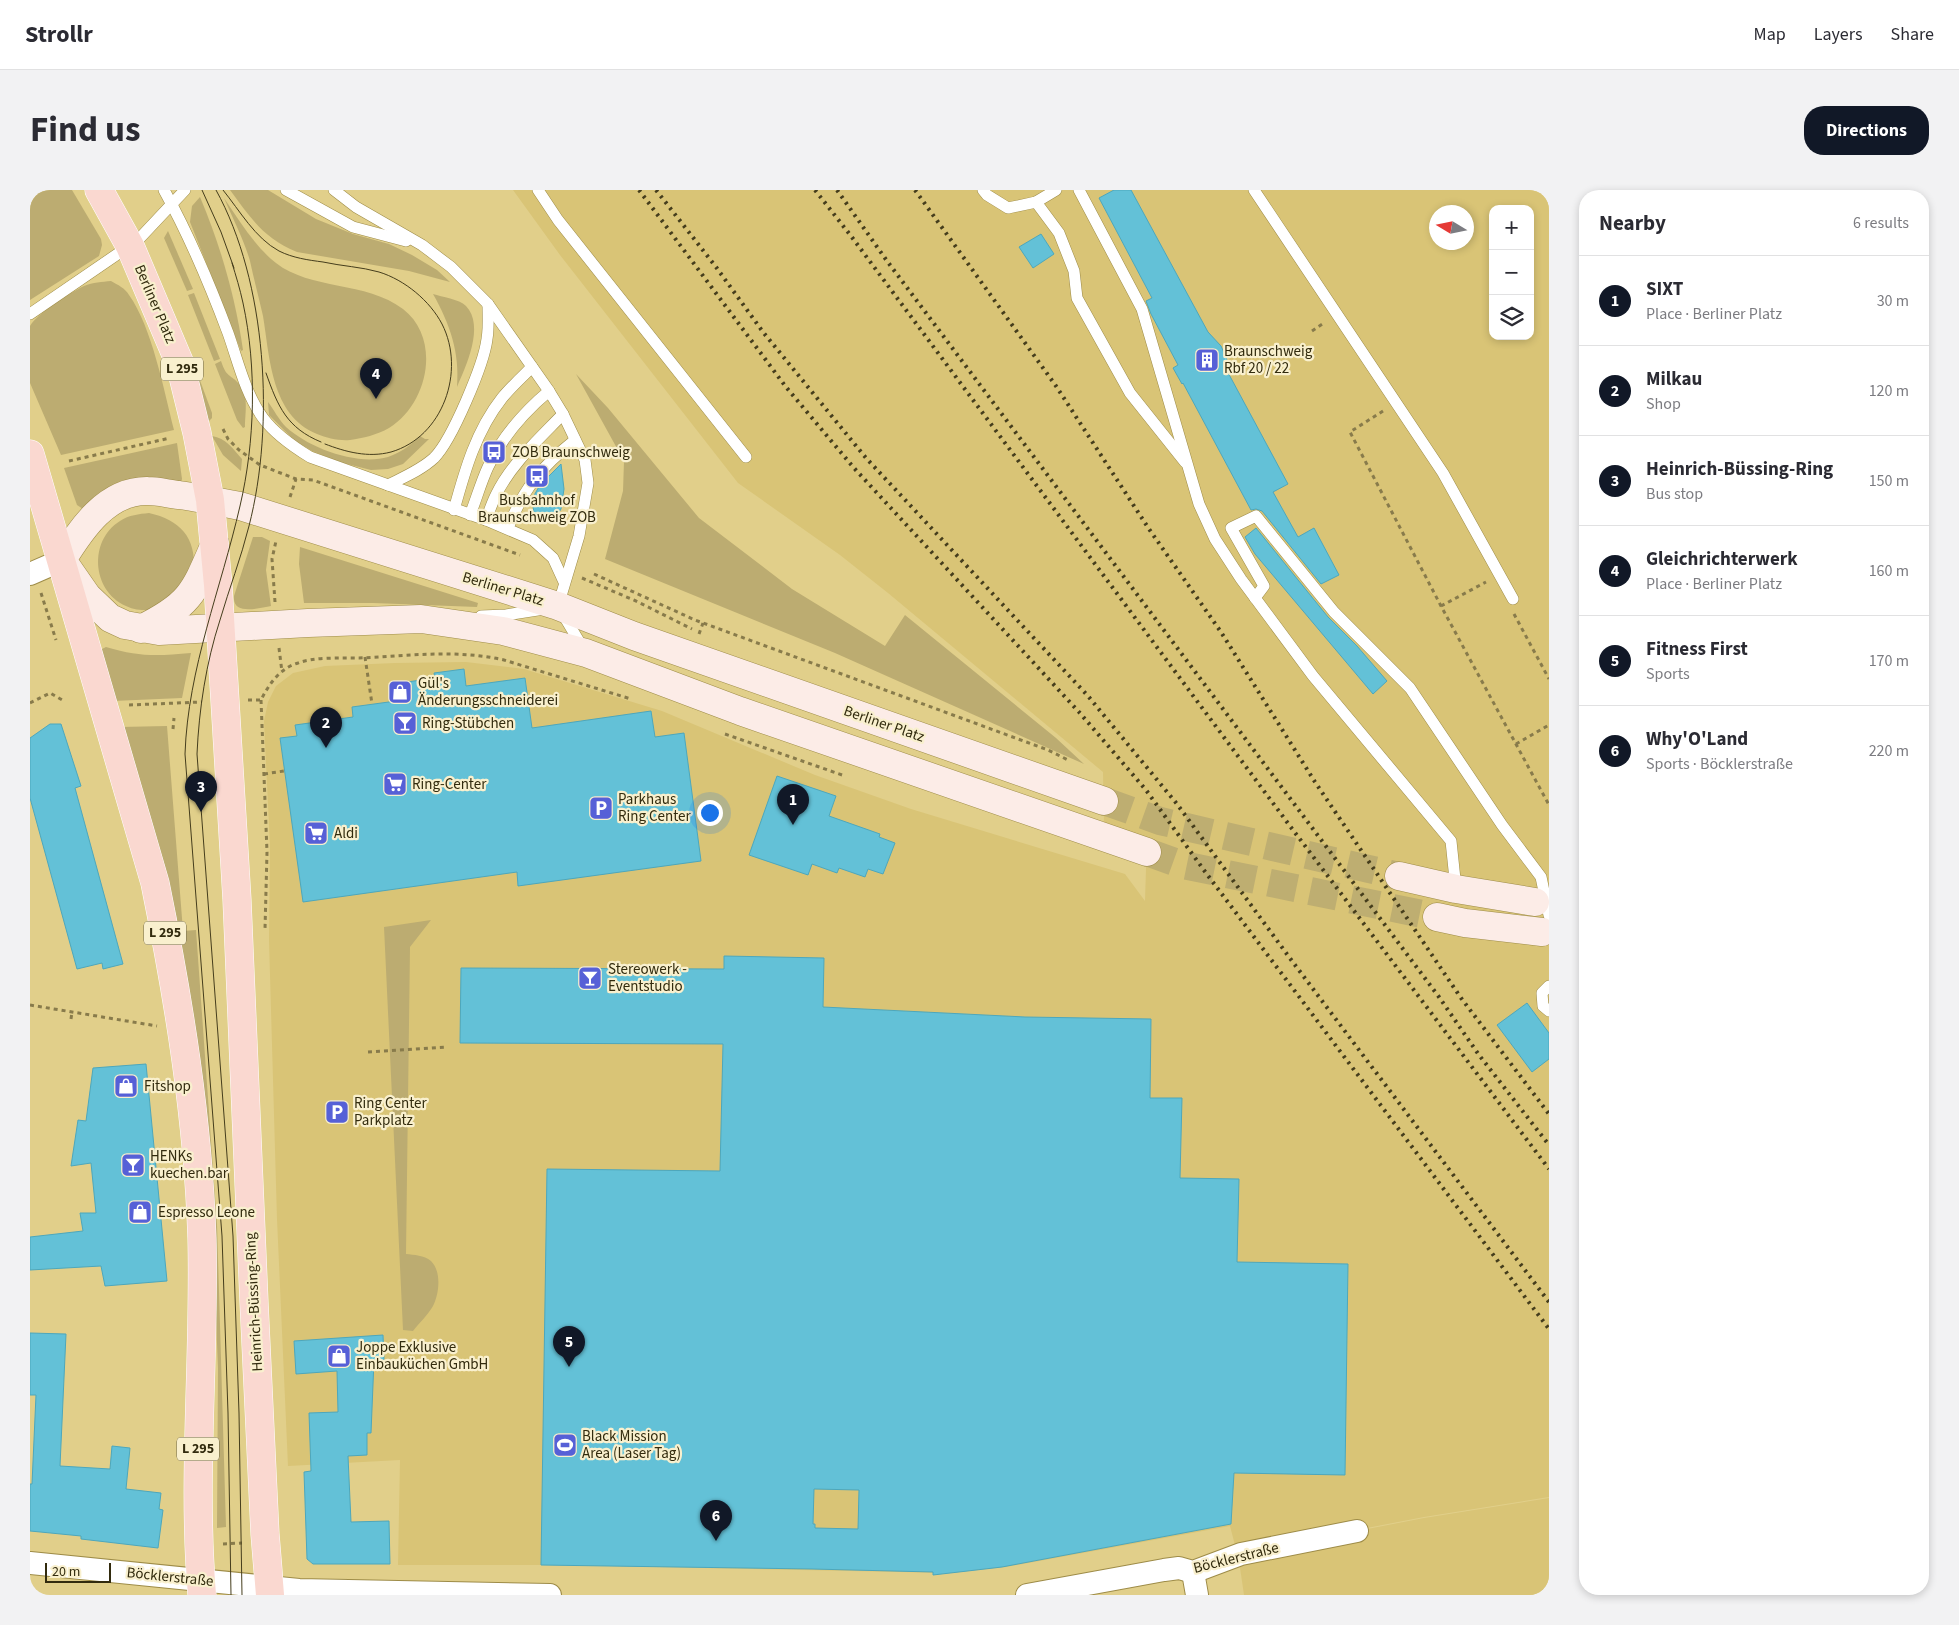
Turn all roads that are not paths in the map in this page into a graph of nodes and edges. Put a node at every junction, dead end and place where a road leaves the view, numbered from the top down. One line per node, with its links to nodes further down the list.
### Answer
1 (99, 190): 14 (main road, Berliner Platz / L 295)
2 (164, 190): 12 (lane)
3 (185, 190): 12 (lane)
4 (286, 190): 13 (lane)
5 (334, 190): 13 (lane)
6 (538, 190): 22 (lane)
7 (983, 190): 11 (lane)
8 (1056, 190): 11 (lane)
9 (1079, 190): 23 (lane)
10 (1254, 190): 35 (lane)
11 (1036, 202): 23 (lane)
12 (172, 205): 14 (lane); 24 (lane)
13 (422, 245): 15 (lane)
14 (130, 246): 16 (lane); 25 (main road, Berliner Platz / L 295)
15 (488, 304): 17 (lane); 24 (lane)
16 (30, 314)
17 (532, 367): 18 (lane); 26 (lane)
18 (549, 391): 19 (lane); 27 (lane)
19 (563, 414): 20 (lane); 28 (lane)
20 (575, 440): 29 (lane); 33 (lane)
21 (30, 454): 31 (main road, L 295)
22 (746, 457)
23 (1189, 467): 34 (lane)
24 (388, 485): 26 (lane)
25 (210, 500): 30 (main road, Heinrich-Büssing-Ring / L 295); 31 (main road); 33 (main road, Berliner Platz)
26 (454, 510): 27 (lane)
27 (470, 515): 28 (lane)
28 (486, 520): 29 (lane)
29 (508, 528): 33 (lane)
30 (215, 544): 37 (main road); 38 (main road, Heinrich-Büssing-Ring / L 295)
31 (62, 560): 32 (street); 37 (main road); 51 (main road, L 295)
32 (35, 582)
33 (561, 594): 36 (lane); 39 (lane); 40 (main road, Berliner Platz)
34 (1255, 598): 43 (lane); 45 (lane)
35 (1514, 599)
36 (421, 619): 38 (main road); 39 (main road)
37 (141, 629): 38 (main road)
38 (220, 629): 52 (main road, Heinrich-Büssing-Ring / L 295)
39 (586, 653): 41 (main road)
40 (1104, 802)
41 (1147, 852)
42 (1399, 876): 43 (main road)
43 (1456, 889): 45 (main road)
44 (1437, 917): 45 (main road)
45 (1542, 917)
46 (1549, 986): 47 (lane)
47 (1549, 1011)
48 (1357, 1531): 50 (street, Böcklerstraße)
49 (30, 1564): 51 (street, Böcklerstraße)
50 (1192, 1572): 54 (street, Böcklerstraße); 55 (street)
51 (201, 1587): 52 (street, Böcklerstraße)
52 (270, 1591): 53 (street, Böcklerstraße)
53 (550, 1595)
54 (1027, 1595)
55 (1197, 1595)

